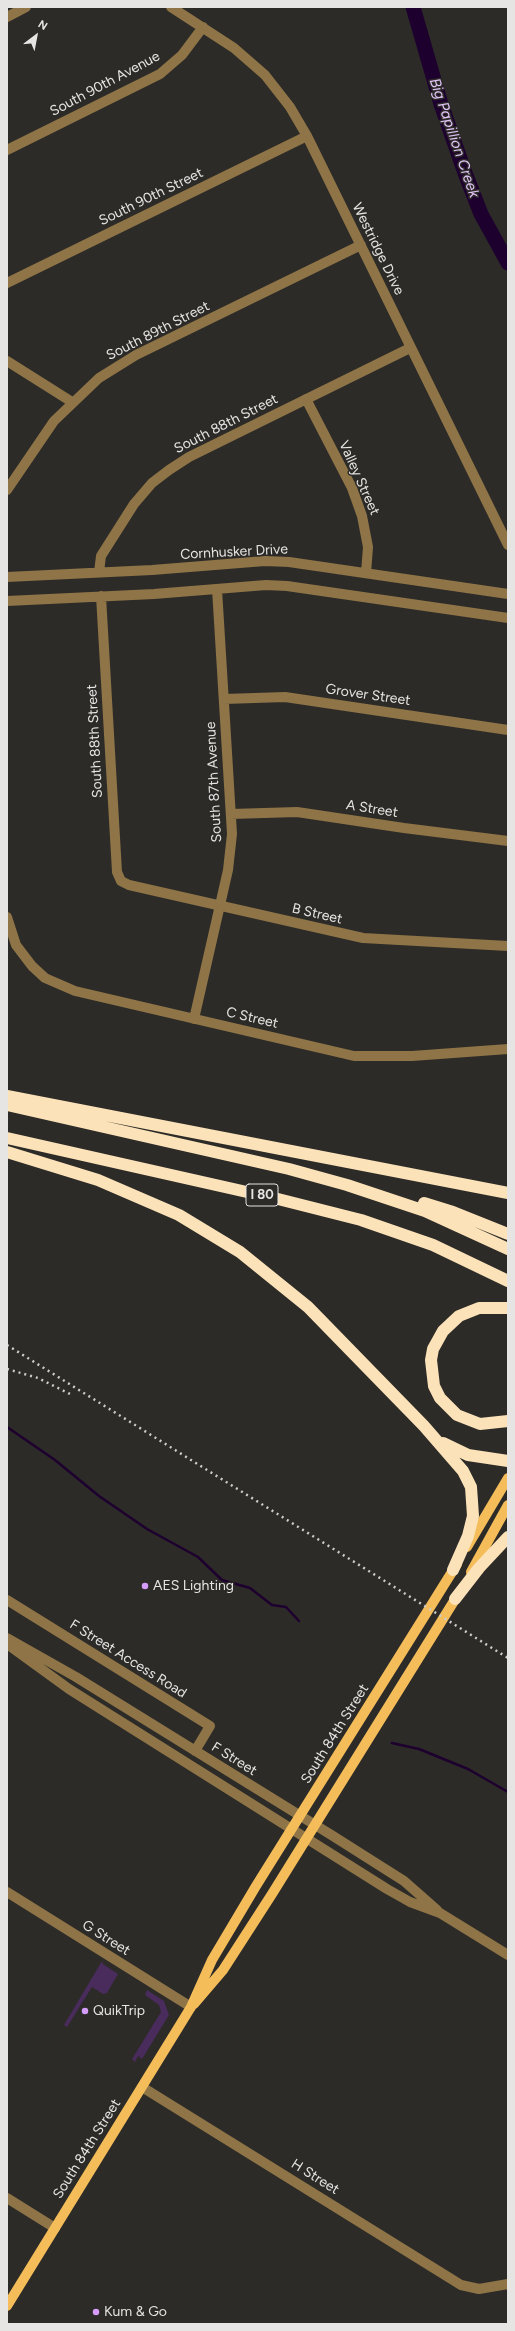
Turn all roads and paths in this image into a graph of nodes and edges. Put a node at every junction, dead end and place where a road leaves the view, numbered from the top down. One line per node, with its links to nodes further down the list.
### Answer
1 (26, 7): 3 (street)
2 (171, 7): 4 (street, Westridge Drive)
3 (7, 17)
4 (203, 27): 5 (street, Westridge Drive); 6 (street, South 90th Avenue)
5 (307, 136): 7 (street, Westridge Drive); 8 (street, South 90th Street)
6 (7, 150)
7 (361, 245): 9 (street, Westridge Drive); 12 (street, South 89th Street)
8 (7, 283)
9 (410, 348): 11 (street, South 88th Street); 14 (street, Westridge Drive)
10 (7, 361): 12 (street)
11 (306, 399): 15 (street, South 88th Street); 16 (street, Valley Street)
12 (72, 402): 13 (street, South 89th Street)
13 (7, 490)
14 (508, 544)
15 (99, 572): 16 (street, Cornhusker Drive); 17 (street, Cornhusker Drive)
16 (366, 573): 19 (street, Cornhusker Drive)
17 (7, 577)
18 (217, 588): 20 (street); 22 (street); 23 (street, South 87th Avenue)
19 (508, 594)
20 (101, 596): 21 (street); 27 (street, South 88th Street)
21 (7, 601)
22 (508, 618)
23 (224, 699): 24 (street, Grover Street); 25 (street, South 87th Avenue)
24 (508, 730)
25 (231, 814): 26 (street, A Street); 28 (street, South 87th Avenue)
26 (508, 841)
27 (124, 883): 28 (street, B Street)
28 (220, 906): 31 (street, B Street); 32 (street, South 87th Avenue)
29 (7, 917): 30 (street)
30 (10, 939): 32 (street, C Street)
31 (508, 946)
32 (194, 1019): 33 (street, C Street)
33 (508, 1049)
34 (7, 1096): 39 (highway)
35 (7, 1105): 38 (highway, I 80)
36 (7, 1138): 42 (highway, I 80)
37 (7, 1152): 45 (highway)
38 (347, 1185): 40 (highway); 41 (highway, I 80)
39 (508, 1193)
40 (508, 1234)
41 (508, 1249)
42 (508, 1281)
43 (508, 1308): 44 (highway)
44 (508, 1421)
45 (424, 1426): 46 (highway); 50 (highway)
46 (508, 1461)
47 (508, 1478): 50 (main road, South 84th Street)
48 (508, 1505): 52 (main road, South 84th Street)
49 (508, 1537): 52 (highway)
50 (454, 1570): 56 (main road, South 84th Street)
51 (7, 1600): 55 (street, F Street Access Road)
52 (455, 1600): 57 (main road, South 84th Street)
53 (7, 1638): 55 (street, F Street)
54 (7, 1644): 58 (street, F Street)
55 (195, 1750): 56 (street, F Street)
56 (300, 1816): 57 (street, F Street); 58 (main road, South 84th Street)
57 (315, 1825): 59 (main road, South 84th Street); 61 (street, F Street)
58 (292, 1830): 59 (street, F Street); 63 (main road, South 84th Street)
59 (306, 1839): 61 (street, F Street); 63 (main road, South 84th Street)
60 (7, 1892): 63 (street, G Street)
61 (440, 1913): 62 (street, F Street)
62 (508, 1956)
63 (191, 2007): 64 (main road, South 84th Street)
64 (142, 2087): 66 (main road, South 84th Street); 67 (street, H Street)
65 (7, 2198): 66 (street)
66 (55, 2228): 68 (main road, South 84th Street)
67 (508, 2284)
68 (7, 2306)

